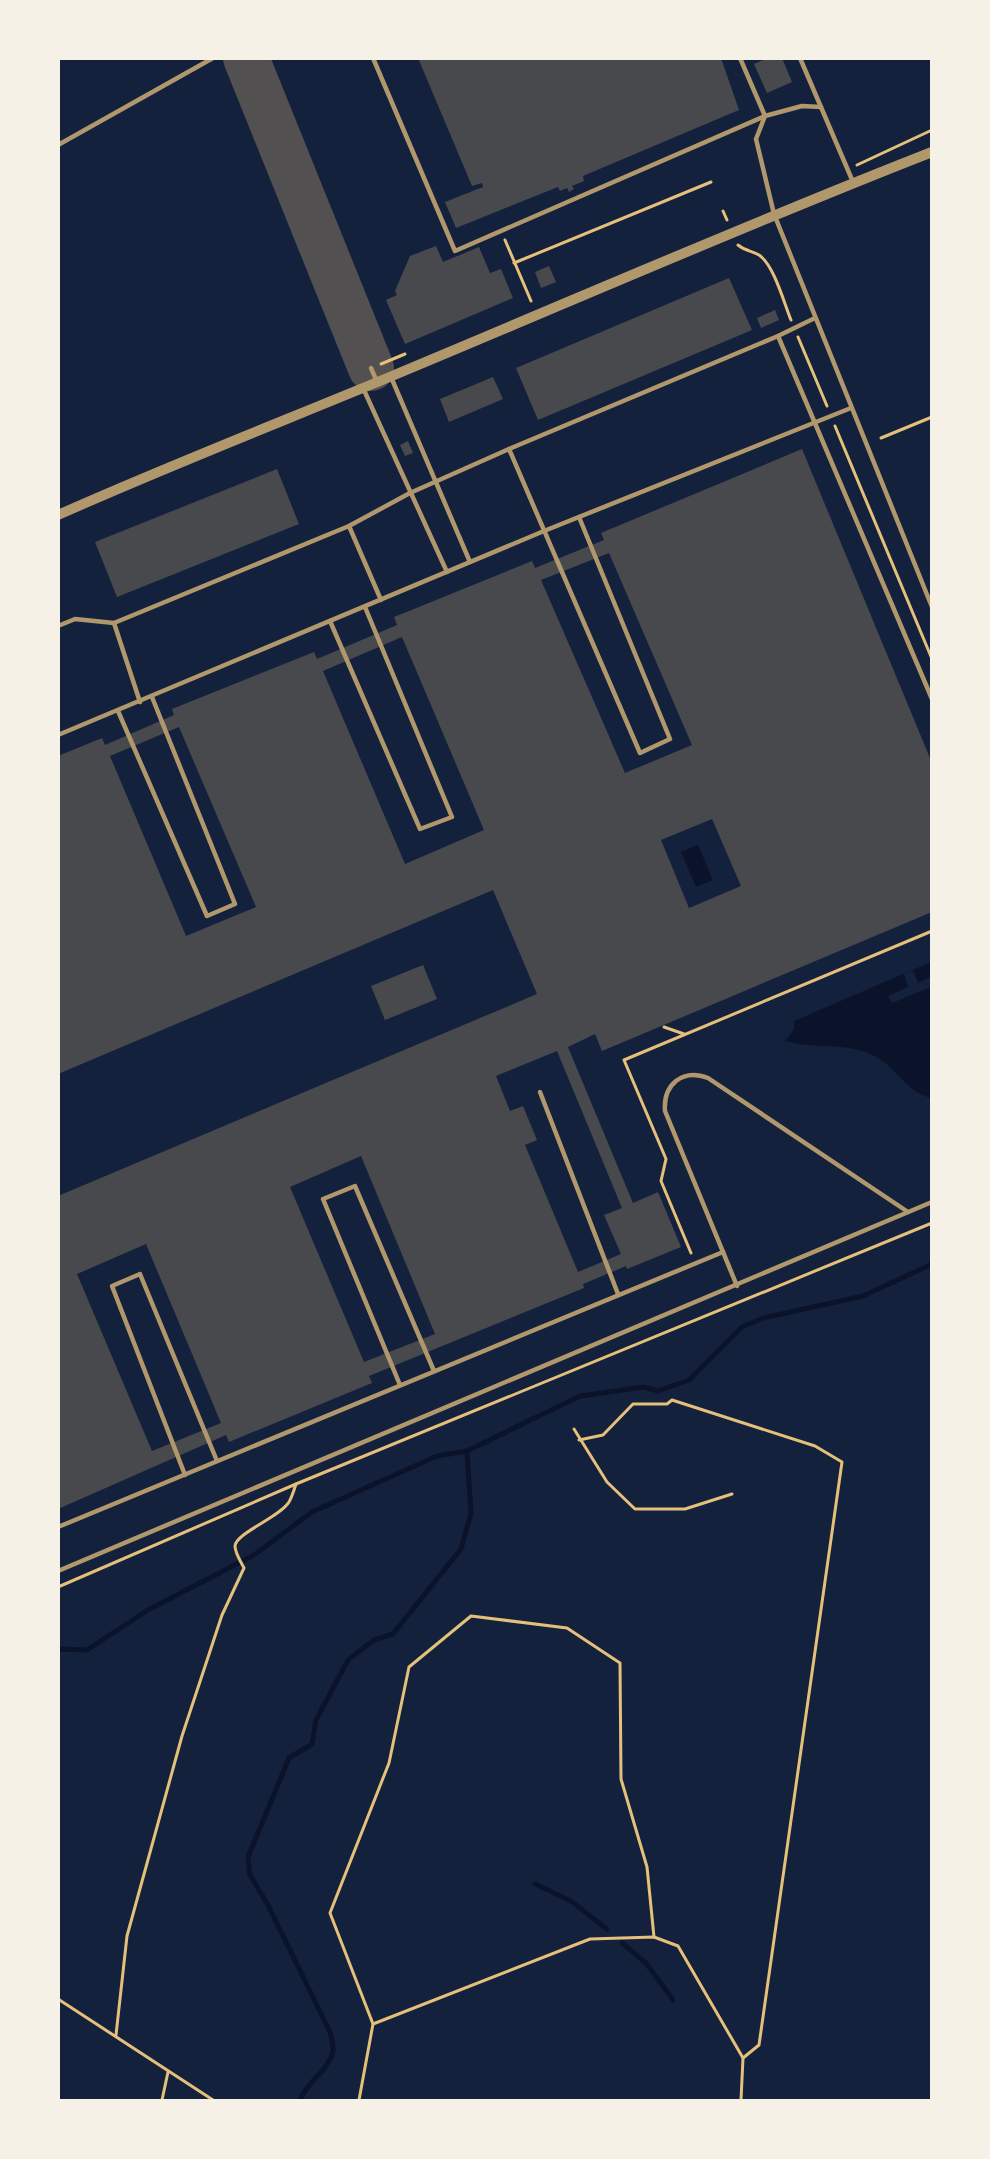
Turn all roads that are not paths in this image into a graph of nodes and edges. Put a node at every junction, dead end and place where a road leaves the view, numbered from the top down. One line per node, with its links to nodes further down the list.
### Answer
1 (213, 58): 7 (lane)
2 (373, 58): 6 (lane)
3 (740, 58): 6 (lane)
4 (800, 58): 5 (lane)
5 (821, 107): 6 (lane); 9 (lane)
6 (765, 117): 10 (lane)
7 (58, 145)
8 (932, 152): 9 (street)
9 (853, 182): 10 (street)
10 (774, 214): 11 (lane); 14 (street)
11 (815, 318): 12 (lane); 17 (lane)
12 (778, 336): 18 (lane); 19 (lane)
13 (371, 368): 15 (lane)
14 (391, 377): 15 (street); 20 (lane)
15 (378, 382): 16 (street)
16 (363, 388): 21 (lane); 22 (street)
17 (851, 408): 18 (lane); 30 (lane)
18 (816, 423): 23 (lane); 35 (lane)
19 (509, 449): 20 (lane); 25 (lane)
20 (435, 482): 21 (lane); 26 (lane)
21 (410, 493): 24 (lane); 27 (lane)
22 (58, 515)
23 (579, 517): 25 (lane); 25 (lane)
24 (349, 526): 28 (lane); 32 (lane)
25 (544, 531): 26 (lane)
26 (470, 562): 27 (lane)
27 (447, 572): 28 (lane)
28 (381, 600): 29 (lane)
29 (365, 607): 31 (lane); 31 (lane)
30 (932, 607)
31 (330, 621): 34 (lane)
32 (114, 623): 33 (lane); 36 (lane)
33 (58, 626)
34 (152, 697): 36 (lane); 37 (lane)
35 (932, 699)
36 (140, 702): 37 (lane)
37 (118, 711): 38 (lane)
38 (58, 735)
39 (540, 1092): 44 (lane)
40 (932, 1202): 41 (lane)
41 (908, 1212): 42 (lane); 43 (lane)
42 (723, 1252): 43 (lane); 44 (lane)
43 (737, 1286): 50 (lane)
44 (618, 1294): 45 (lane)
45 (434, 1371): 46 (lane); 46 (lane)
46 (400, 1385): 47 (lane)
47 (217, 1461): 48 (lane); 48 (lane)
48 (185, 1475): 49 (lane)
49 (58, 1527)
50 (58, 1571)

